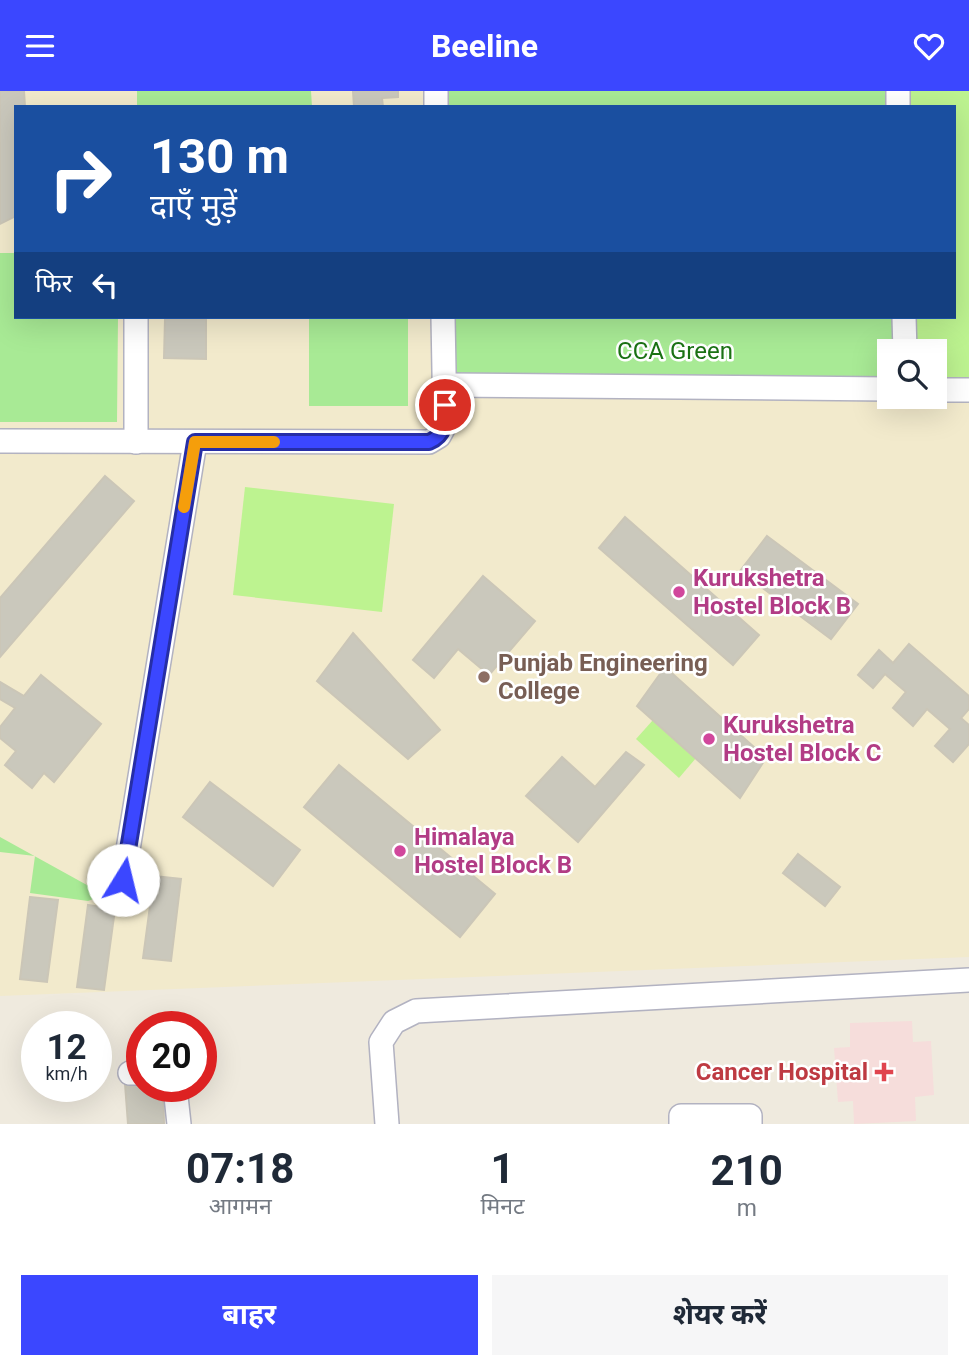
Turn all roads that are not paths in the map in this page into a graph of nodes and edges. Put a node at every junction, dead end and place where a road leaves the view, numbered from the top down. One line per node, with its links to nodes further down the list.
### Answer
1 (136, 319): 10 (street)
2 (443, 319): 5 (street)
3 (904, 319): 4 (street)
4 (905, 339)
5 (445, 385): 6 (street); 11 (street)
6 (877, 389)
7 (947, 390): 8 (street)
8 (969, 390)
9 (0, 441): 10 (street)
10 (135, 442): 11 (street)
11 (195, 442): 12 (street)
12 (123, 880)
13 (969, 980): 16 (street)
14 (176, 1102): 15 (street)
15 (178, 1124)
16 (387, 1124)
17 (681, 1124): 18 (street)
18 (750, 1124)

